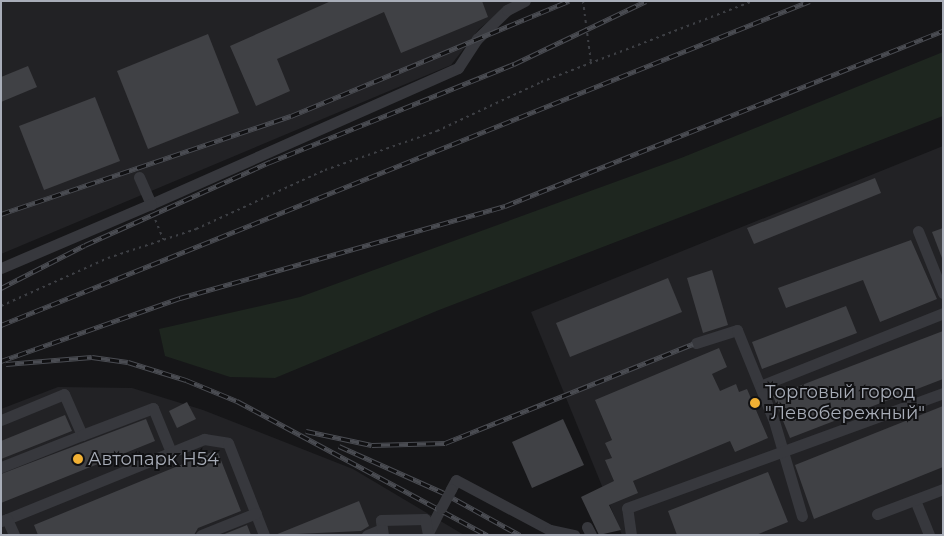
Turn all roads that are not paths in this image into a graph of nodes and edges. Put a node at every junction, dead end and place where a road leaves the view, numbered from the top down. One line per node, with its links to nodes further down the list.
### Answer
1 (525, 1): 3 (lane)
2 (139, 177): 3 (lane)
3 (150, 204): 5 (lane)
4 (918, 231): 6 (lane)
5 (1, 268)
6 (943, 293)
7 (943, 313): 9 (lane)
8 (696, 343): 9 (lane)
9 (760, 386): 13 (lane)
10 (943, 393): 13 (lane)
11 (1, 420): 12 (lane)
12 (82, 435): 14 (lane); 15 (lane)
13 (782, 448): 20 (lane); 29 (lane)
14 (171, 452): 18 (lane); 21 (lane)
15 (1, 467)
16 (943, 489): 17 (lane)
17 (915, 500): 19 (lane); 30 (lane)
18 (256, 513): 25 (lane); 26 (lane)
19 (877, 514)
20 (802, 516)
21 (4, 520): 24 (lane)
22 (382, 532): 23 (lane); 27 (lane)
23 (428, 534): 28 (lane, bridge)
24 (14, 535)
25 (201, 535)
26 (264, 535)
27 (367, 535)
28 (574, 535)
29 (631, 535)
30 (929, 535)

